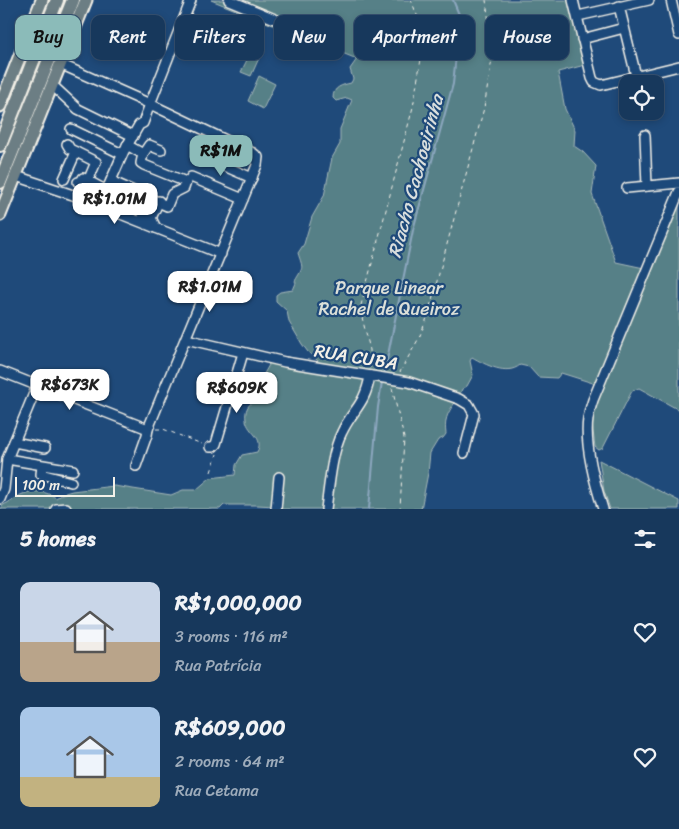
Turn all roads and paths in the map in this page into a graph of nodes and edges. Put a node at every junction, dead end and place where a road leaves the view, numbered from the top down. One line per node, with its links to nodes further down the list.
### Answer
1 (42, 0): 25 (main road)
2 (57, 0): 30 (highway)
3 (73, 0): 42 (highway)
4 (86, 0): 18 (main road)
5 (191, 0): 24 (street)
6 (229, 0): 14 (street)
7 (411, 0): 58 (path)
8 (486, 0): 59 (path)
9 (573, 0): 13 (street)
10 (648, 0): 12 (street)
11 (671, 0): 16 (street)
12 (619, 6): 13 (street); 15 (street)
13 (578, 16): 17 (street)
14 (274, 18)
15 (624, 28): 17 (street); 20 (street)
16 (679, 35)
17 (582, 39): 22 (street)
18 (60, 64): 23 (main road); 24 (street)
19 (679, 66): 21 (street)
20 (636, 75)
21 (640, 75)
22 (619, 80)
23 (52, 85): 28 (street); 36 (main road)
24 (150, 104): 28 (street); 38 (street)
25 (0, 106)
26 (71, 129): 31 (street)
27 (645, 135): 45 (street)
28 (132, 136): 31 (street)
29 (67, 144): 33 (street)
30 (0, 145)
31 (125, 150): 34 (street); 41 (street)
32 (161, 150): 34 (street)
33 (76, 152): 39 (street); 40 (street)
34 (143, 154): 50 (street)
35 (199, 155): 38 (street)
36 (16, 176): 51 (street); 52 (main road)
37 (191, 177): 49 (street)
38 (252, 178): 49 (street)
39 (64, 179)
40 (88, 181): 43 (street); 47 (street)
41 (111, 181): 47 (street); 50 (street)
42 (0, 182)
43 (78, 182)
44 (679, 183): 45 (street)
45 (647, 186): 46 (street)
46 (627, 188)
47 (105, 190): 51 (street)
48 (679, 192): 79 (street)
49 (243, 199): 54 (street)
50 (159, 201): 53 (street)
51 (97, 205): 53 (street)
52 (0, 215)
53 (156, 228): 54 (street)
54 (221, 254): 55 (street)
55 (186, 340): 56 (street, RUA CUBA); 61 (street)
56 (242, 353): 58 (street, RUA CUBA); 63 (street)
57 (0, 371): 60 (street)
58 (371, 377): 59 (street, RUA CUBA); 77 (street)
59 (394, 379): 65 (street, RUA CUBA); 78 (path)
60 (37, 386): 61 (street); 62 (street)
61 (148, 429): 63 (path); 68 (street)
62 (14, 442): 64 (street); 66 (street)
63 (212, 447): 70 (path)
64 (45, 448)
65 (464, 453)
66 (4, 466): 67 (street); 73 (street)
67 (42, 466): 69 (street); 72 (street)
68 (136, 466)
69 (73, 470)
70 (211, 472)
71 (279, 477): 76 (street)
72 (71, 482)
73 (0, 499)
74 (66, 508): 75 (street)
75 (56, 509)
76 (276, 509)
77 (326, 509)
78 (400, 509)
79 (603, 509)

